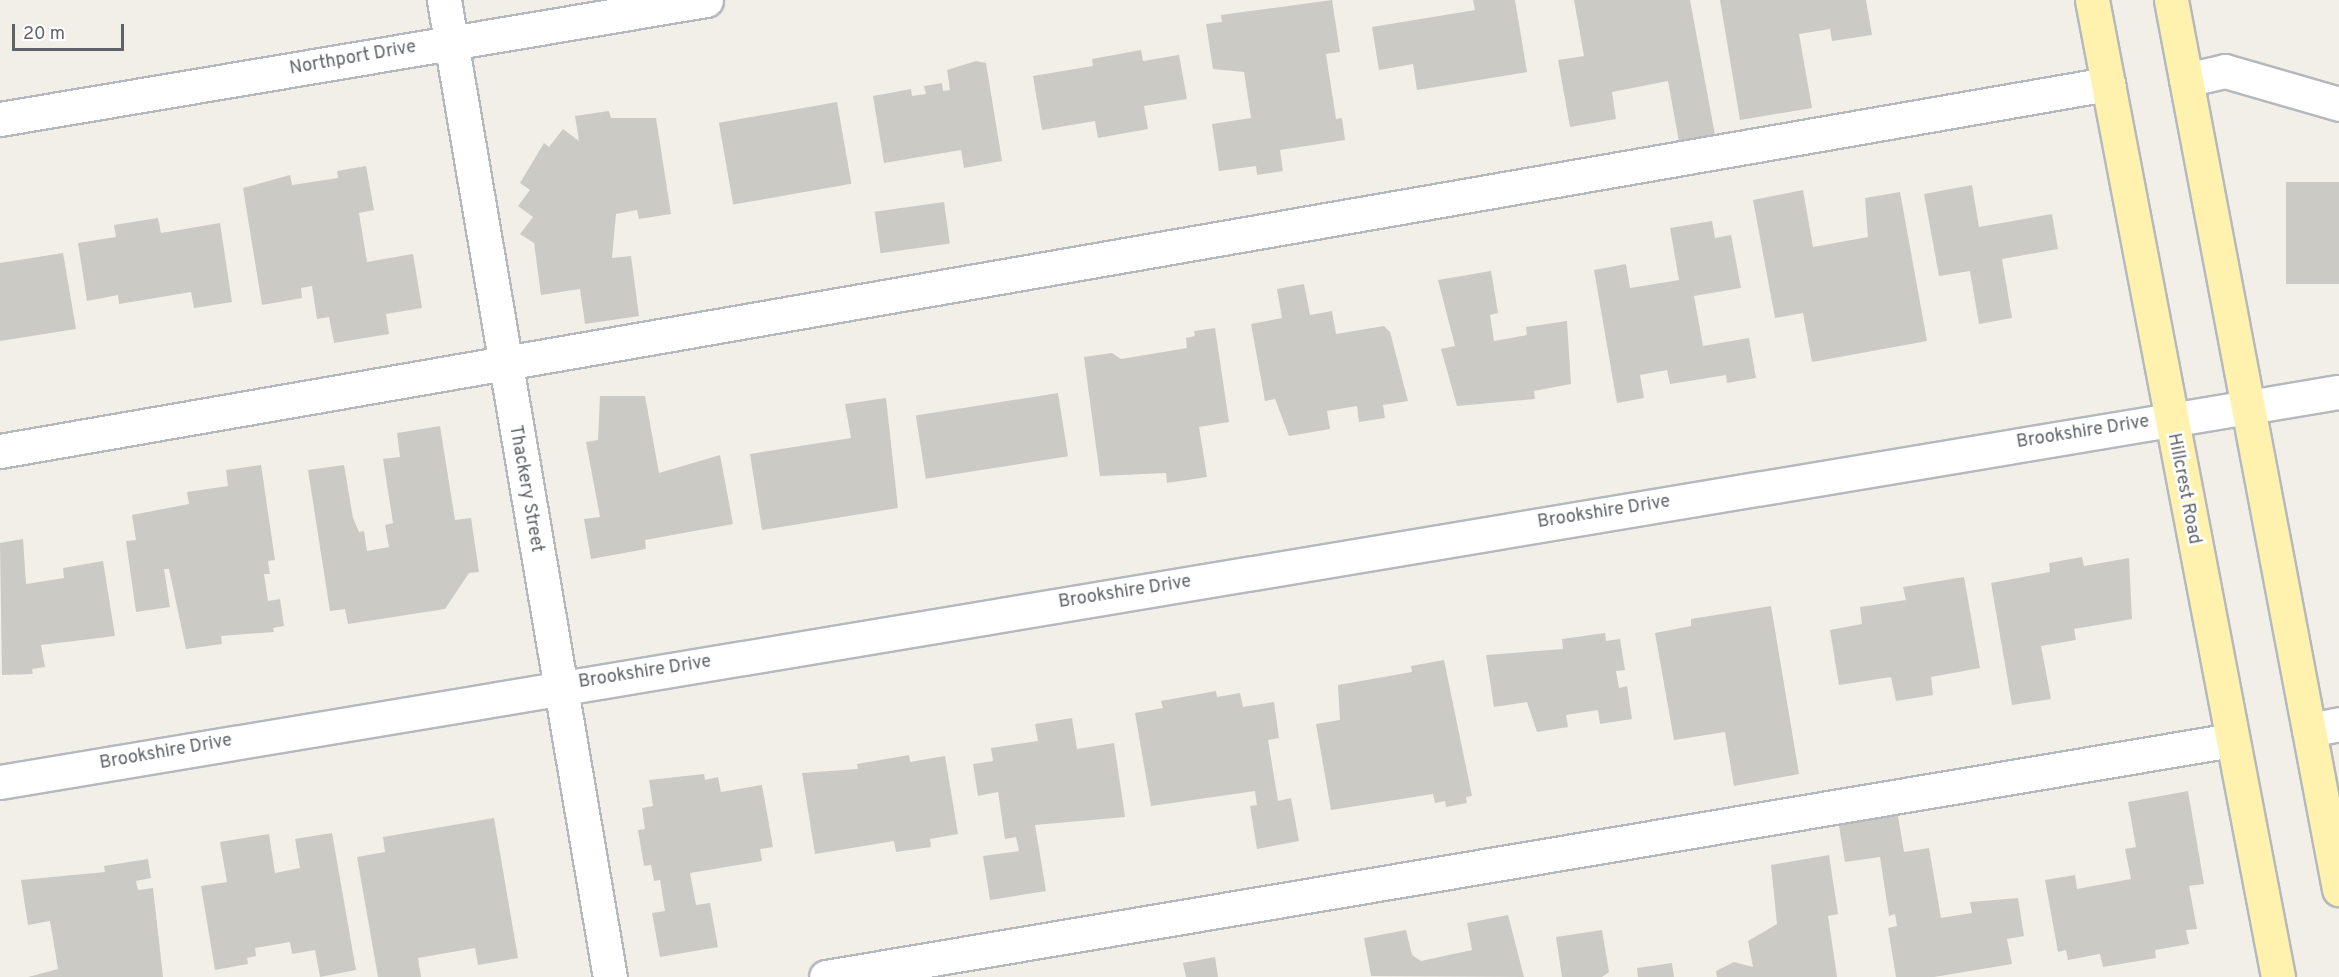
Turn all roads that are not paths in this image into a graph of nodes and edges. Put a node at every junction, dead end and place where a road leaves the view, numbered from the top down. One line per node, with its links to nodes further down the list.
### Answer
1 (444, 0): 5 (street, Thackery Street)
2 (706, 0): 5 (street, Northport Drive)
3 (2092, 0): 7 (main road, Hillcrest Road)
4 (2172, 0): 6 (main road)
5 (451, 42): 9 (street, Northport Drive); 10 (street, Thackery Street)
6 (2186, 80): 8 (street); 12 (main road)
7 (2108, 84): 10 (street); 13 (main road, Hillcrest Road)
8 (2339, 104)
9 (0, 119)
10 (504, 367): 14 (street); 15 (street, Thackery Street)
11 (2339, 392): 12 (street, Brookshire Drive)
12 (2249, 404): 13 (street, Brookshire Drive); 16 (main road)
13 (2170, 418): 15 (street, Brookshire Drive); 17 (main road, Hillcrest Road)
14 (0, 451)
15 (559, 687): 18 (street, Brookshire Drive); 20 (street, Thackery Street)
16 (2324, 727): 19 (main road)
17 (2232, 740): 21 (street); 22 (main road, Hillcrest Road)
18 (0, 782)
19 (2339, 889)
20 (610, 977)
21 (826, 977)
22 (2278, 977)

